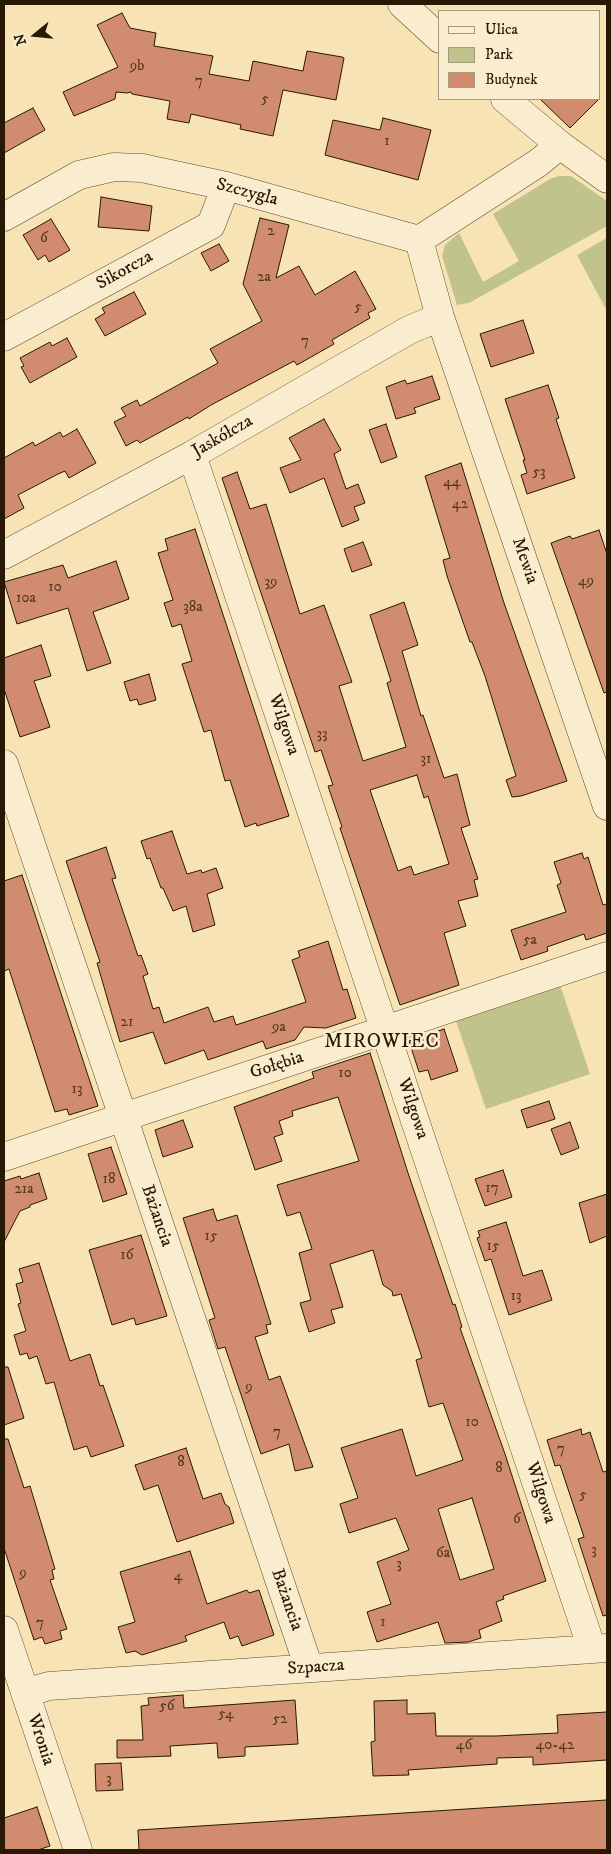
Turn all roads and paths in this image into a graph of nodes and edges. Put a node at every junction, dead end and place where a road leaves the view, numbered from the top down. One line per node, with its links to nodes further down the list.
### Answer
1 (402, 4): 2 (street)
2 (438, 37)
3 (506, 100): 4 (street)
4 (560, 145): 5 (street); 8 (street)
5 (607, 178)
6 (226, 186): 7 (street, Szczygla); 8 (street, Szczygla); 10 (street, Sikorcza)
7 (4, 217)
8 (419, 240): 9 (street)
9 (440, 317): 11 (street, Jaskółcza); 14 (street, Mewia)
10 (4, 338)
11 (192, 456): 12 (street, Jaskółcza); 16 (street, Wilgowa)
12 (4, 555)
13 (4, 764): 17 (street, Bażancia)
14 (607, 806)
15 (607, 956): 16 (street, Gołębia)
16 (386, 1029): 17 (street, Gołębia); 20 (street, Wilgowa)
17 (123, 1117): 18 (street, Gołębia); 21 (street, Bażancia)
18 (4, 1157)
19 (4, 1630): 22 (street, Wronia)
20 (600, 1648): 21 (street, Szpacza)
21 (309, 1668): 22 (street, Szpacza)
22 (25, 1693): 23 (street, Wronia)
23 (78, 1850)

